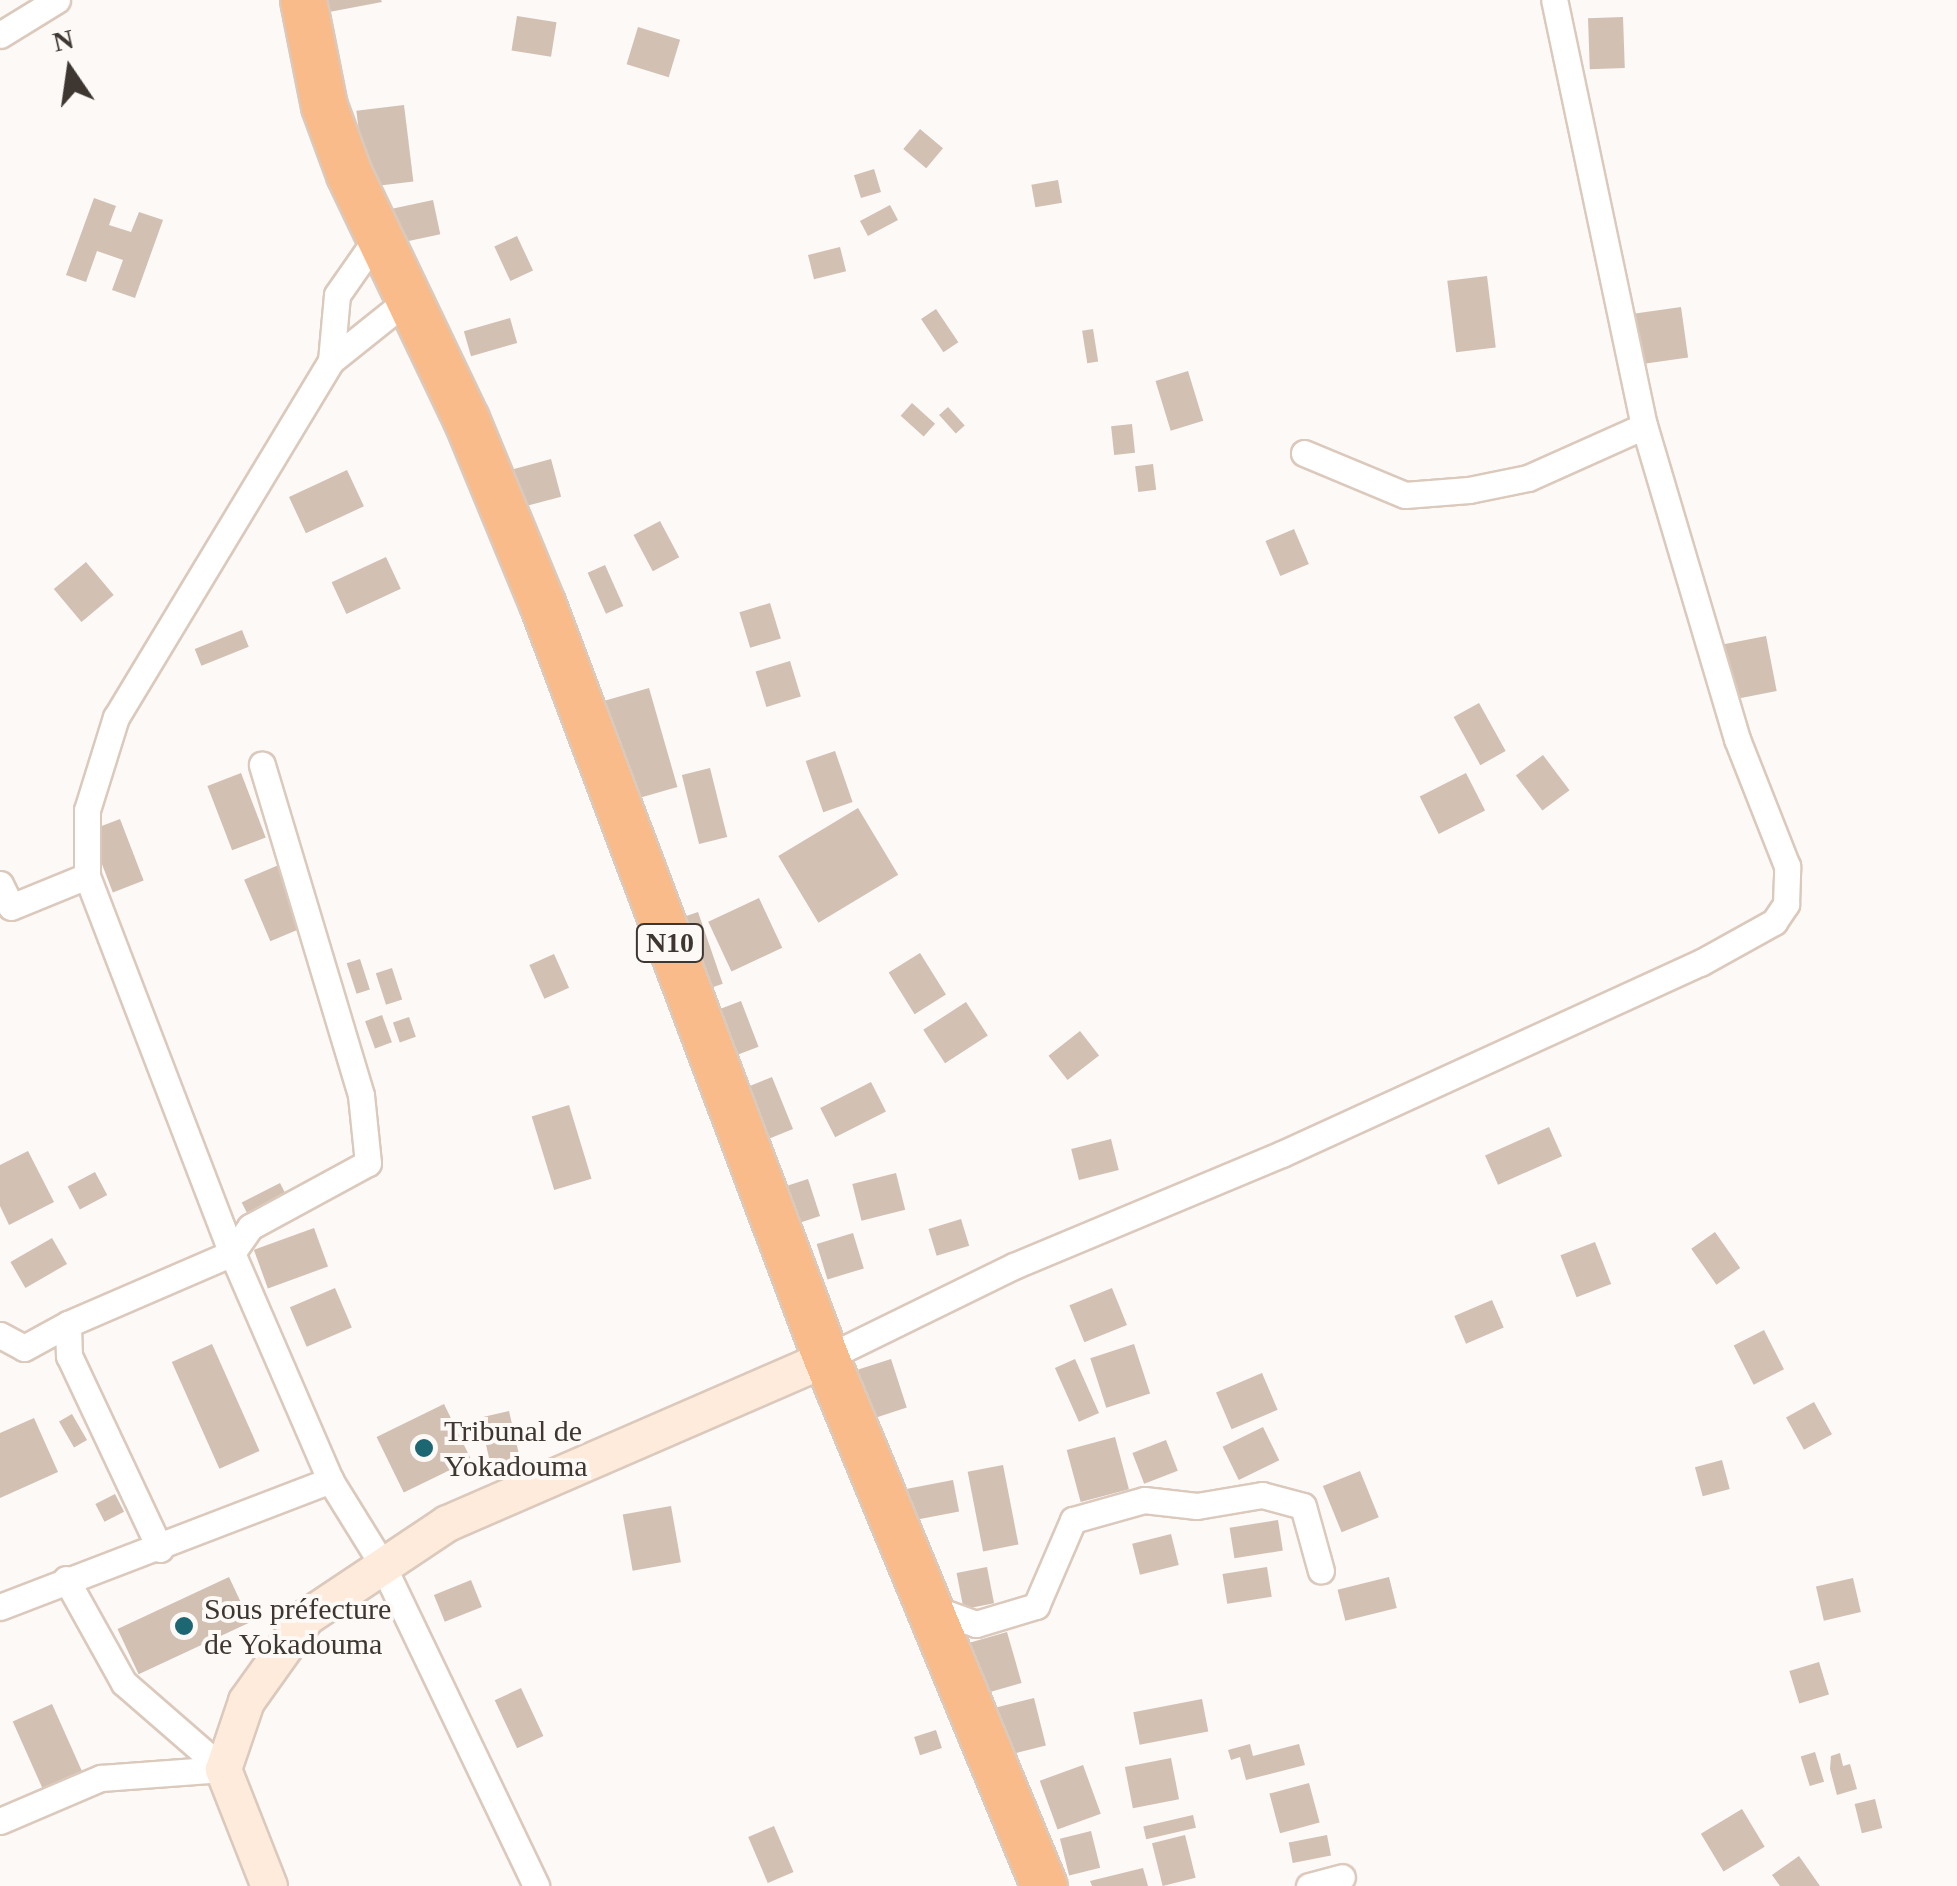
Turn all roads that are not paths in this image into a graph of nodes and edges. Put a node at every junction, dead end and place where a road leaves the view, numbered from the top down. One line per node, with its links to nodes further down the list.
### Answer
1 (57, 0): 4 (street)
2 (303, 0): 5 (highway, N10)
3 (1554, 0): 8 (street)
4 (0, 35)
5 (376, 239): 6 (highway, N10); 7 (street)
6 (406, 301): 7 (street); 16 (highway, N10)
7 (332, 360): 11 (street)
8 (1644, 426): 9 (street); 16 (street)
9 (1304, 453)
10 (262, 765): 13 (street)
11 (86, 876): 12 (street); 13 (street)
12 (4, 902)
13 (232, 1253): 14 (street); 17 (street)
14 (68, 1324): 15 (street); 18 (street)
15 (0, 1335)
16 (826, 1358): 19 (street); 23 (highway, N10)
17 (330, 1480): 18 (street); 19 (street)
18 (160, 1548): 21 (street)
19 (382, 1564): 24 (street); 28 (street)
20 (1320, 1571): 23 (street)
21 (66, 1578): 22 (street); 24 (street)
22 (0, 1607)
23 (929, 1607): 29 (highway, N10)
24 (224, 1769): 25 (street); 27 (street)
25 (0, 1822)
26 (1342, 1877): 30 (street)
27 (269, 1886)
28 (536, 1886)
29 (1044, 1886)
30 (1309, 1886)

